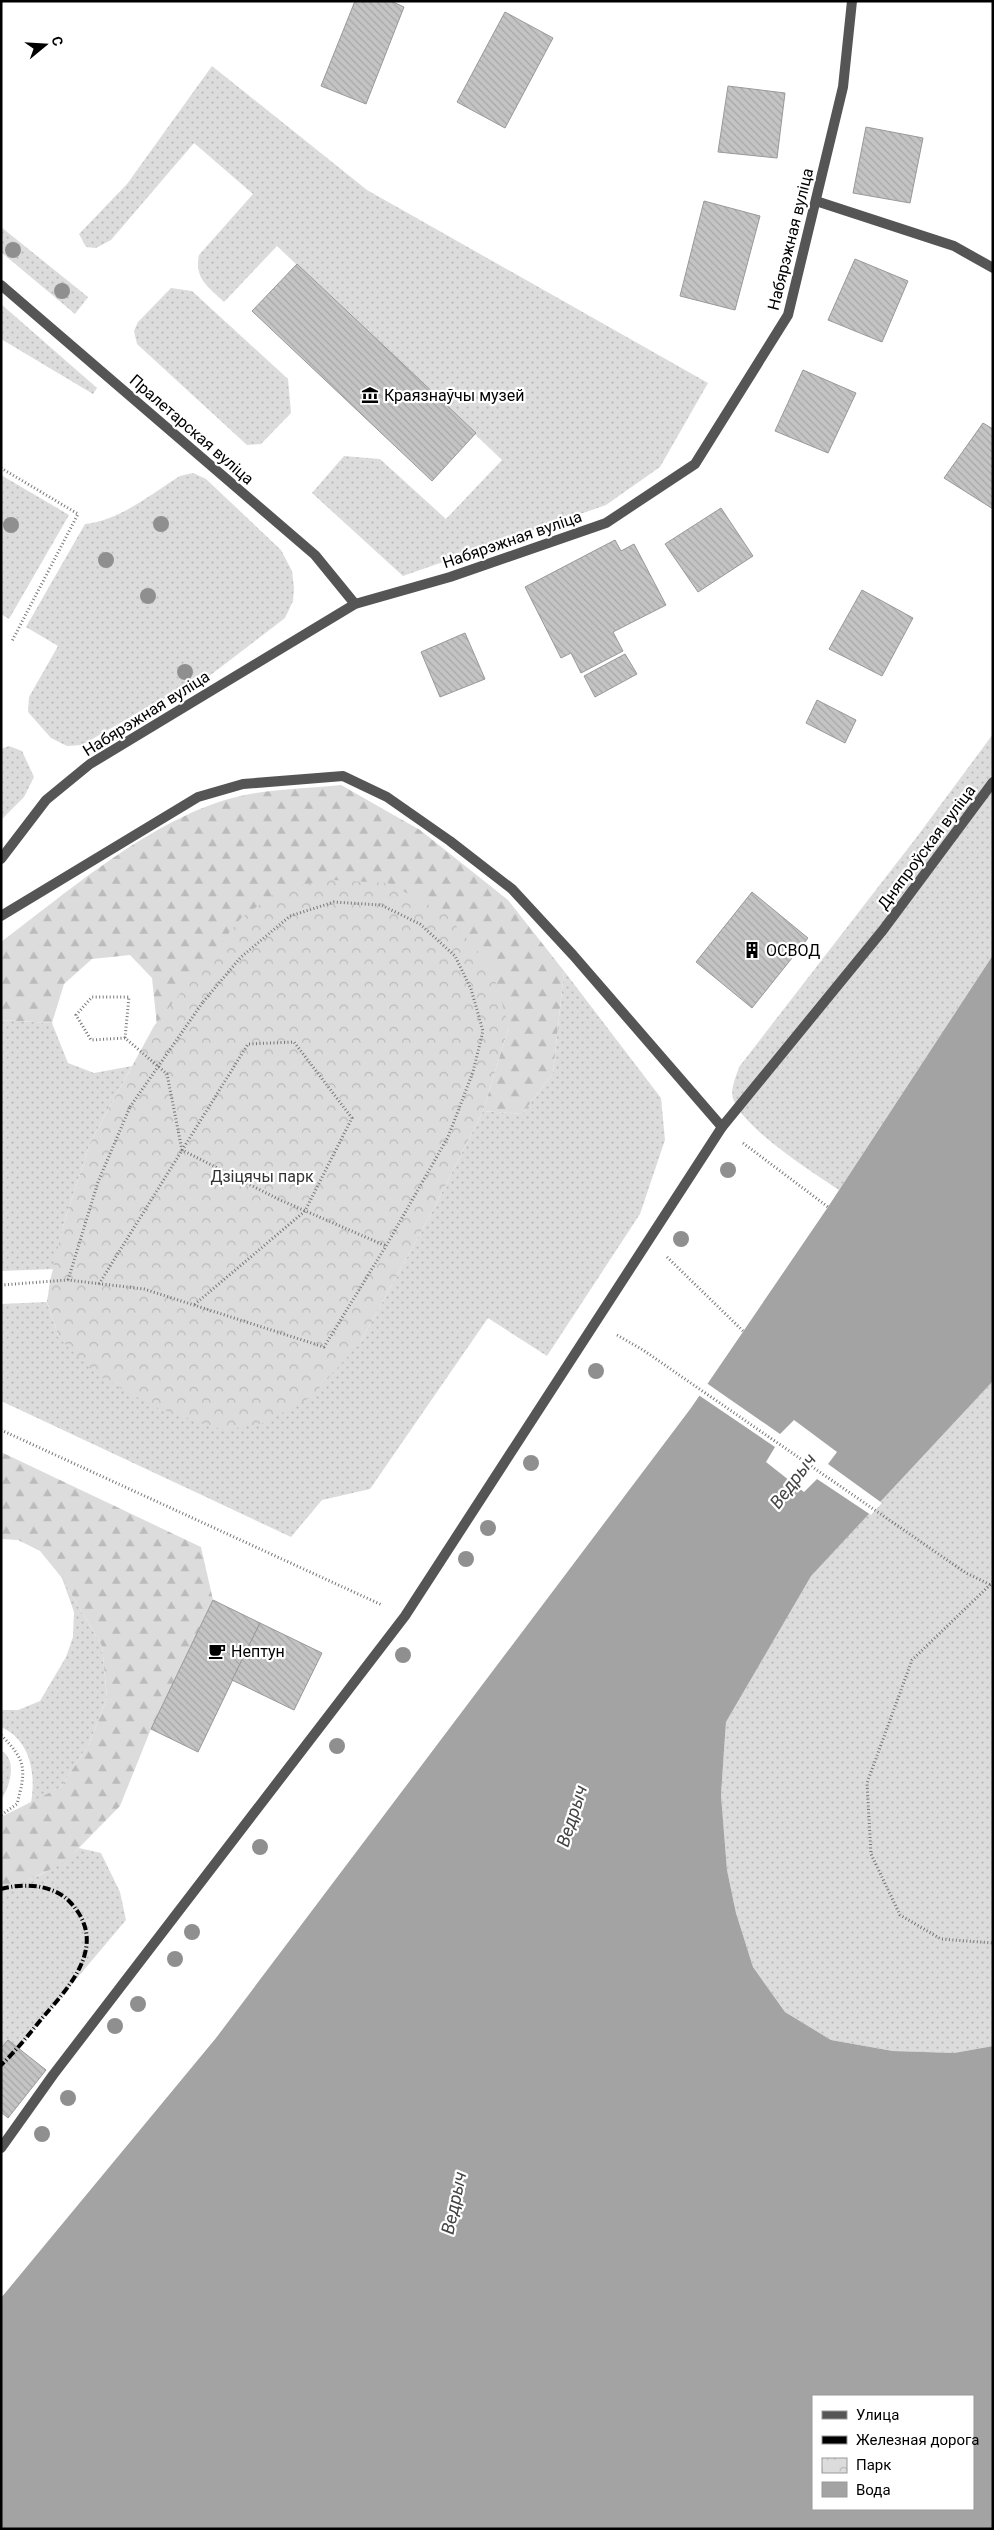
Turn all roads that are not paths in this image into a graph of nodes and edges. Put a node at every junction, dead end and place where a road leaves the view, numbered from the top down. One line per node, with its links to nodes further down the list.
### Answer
1 (852, 1): 2 (street, Набярэжная вуліца)
2 (816, 200): 3 (street); 5 (street, Набярэжная вуліца)
3 (993, 268)
4 (1, 285): 5 (street, Пралетарская вуліца)
5 (355, 604): 7 (street, Набярэжная вуліца)
6 (993, 782): 9 (street, Дняпроўская вуліца)
7 (1, 859)
8 (1, 916): 9 (street)
9 (722, 1127): 10 (street, Дняпроўская вуліца)
10 (1, 2148)

